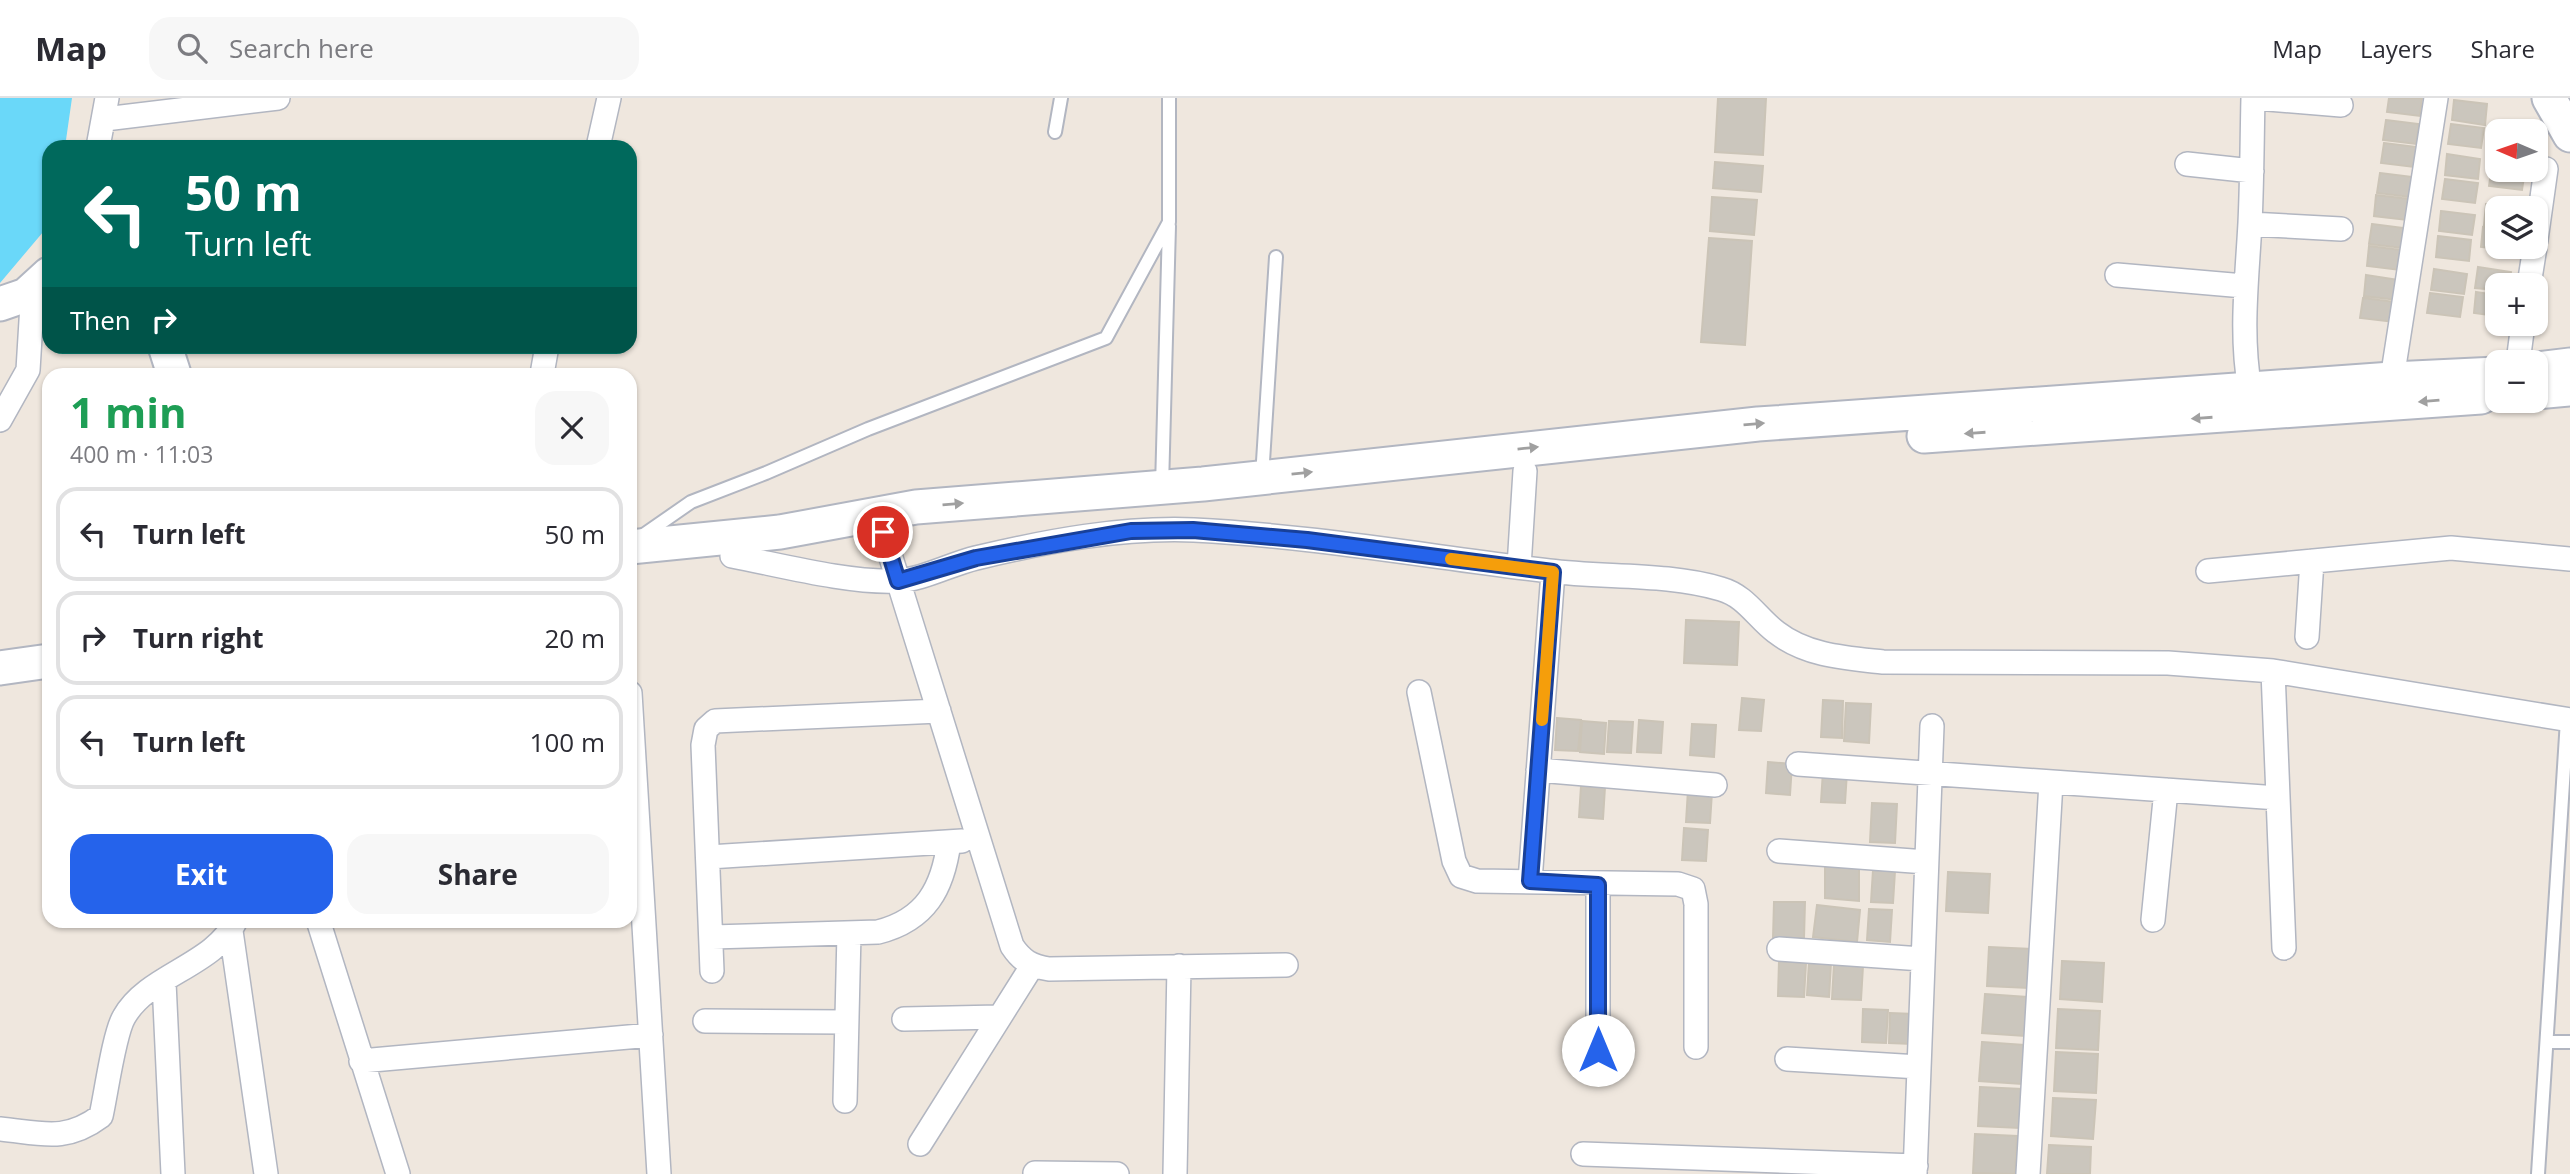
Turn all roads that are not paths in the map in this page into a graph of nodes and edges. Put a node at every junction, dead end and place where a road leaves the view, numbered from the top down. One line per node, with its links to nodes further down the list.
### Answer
1 (278, 98): 9 (street)
2 (610, 98): 13 (street)
3 (1062, 98): 10 (lane)
4 (1169, 98): 16 (lane)
5 (2254, 98): 8 (street); 15 (street)
6 (2437, 98): 27 (street)
7 (2549, 98): 11 (street)
8 (2341, 105)
9 (106, 108): 12 (street)
10 (1055, 132)
11 (2570, 135)
12 (99, 140)
13 (600, 140)
14 (2187, 164): 15 (street)
15 (2252, 171): 17 (street)
16 (1170, 222): 35 (lane); 37 (lane)
17 (2250, 224): 18 (street); 22 (street)
18 (2341, 229)
19 (1276, 257): 34 (lane)
20 (2117, 275): 22 (street)
21 (41, 281): 23 (street); 32 (street)
22 (2244, 286): 29 (street)
23 (0, 304)
24 (2570, 365): 25 (street)
25 (2548, 368)
26 (2485, 375): 27 (street)
27 (2392, 379): 29 (street)
28 (2570, 389): 30 (street)
29 (2250, 390): 34 (street, one-way to 29)
30 (2548, 391)
31 (2485, 396): 33 (street, one-way to 33)
32 (0, 420)
33 (1525, 471): 36 (street); 43 (street)
34 (1262, 477): 35 (street)
35 (1162, 487): 38 (street, one-way to 35)
36 (883, 532): 39 (street); 46 (street)
37 (637, 541)
38 (637, 545)
39 (732, 556): 42 (street); 46 (street)
40 (2570, 559): 41 (street)
41 (2312, 561): 44 (street); 47 (street)
42 (637, 566)
43 (1519, 568): 45 (street); 46 (street)
44 (2208, 571)
45 (1553, 572): 50 (street); 58 (street)
46 (898, 581): 54 (street)
47 (2307, 637)
48 (42, 662): 49 (street)
49 (0, 668)
50 (2273, 671): 55 (street); 63 (street)
51 (42, 680): 52 (street)
52 (0, 686)
53 (1419, 692): 70 (street)
54 (939, 711): 64 (street); 67 (street)
55 (2569, 720): 91 (lane)
56 (1932, 726): 59 (street)
57 (1798, 764): 59 (street)
58 (1538, 770): 61 (street); 70 (street)
59 (1929, 774): 60 (street); 68 (street)
60 (2051, 782): 62 (street); 111 (street)
61 (1716, 785)
62 (2166, 790): 63 (street); 72 (street)
63 (2278, 798): 79 (street)
64 (979, 840): 65 (street); 82 (street)
65 (949, 842): 67 (street); 76 (street)
66 (1779, 850): 68 (street)
67 (709, 857): 77 (street)
68 (1927, 862): 80 (street)
69 (637, 873): 90 (street)
70 (1530, 881): 71 (street)
71 (1598, 885): 93 (street); 94 (street)
72 (2153, 920)
73 (231, 928): 85 (street)
74 (233, 928): 106 (street)
75 (320, 928): 96 (street)
76 (849, 933): 77 (street); 89 (street)
77 (712, 937): 84 (street)
78 (1779, 948): 80 (street)
79 (2284, 948)
80 (1922, 959): 97 (street)
81 (1286, 965): 83 (street)
82 (1032, 966): 83 (street); 86 (street)
83 (1179, 966): 110 (street)
84 (712, 971)
85 (164, 982): 99 (street); 105 (street)
86 (999, 1017): 87 (street); 100 (street)
87 (904, 1019)
88 (705, 1021): 89 (street)
89 (846, 1022): 98 (street)
90 (651, 1035): 96 (street); 108 (street)
91 (2547, 1042): 92 (lane); 112 (lane)
92 (2570, 1042)
93 (1696, 1046)
94 (1598, 1050)
95 (1787, 1059): 97 (street)
96 (361, 1061): 107 (street)
97 (1919, 1067): 103 (street)
98 (845, 1101)
99 (0, 1129)
100 (920, 1144)
101 (1583, 1154): 102 (street)
102 (1664, 1166): 103 (street)
103 (1915, 1170)
104 (1035, 1173): 109 (street)
105 (173, 1174)
106 (265, 1174)
107 (398, 1174)
108 (659, 1174)
109 (1117, 1174)
110 (1175, 1174)
111 (2028, 1174)
112 (2538, 1174)

